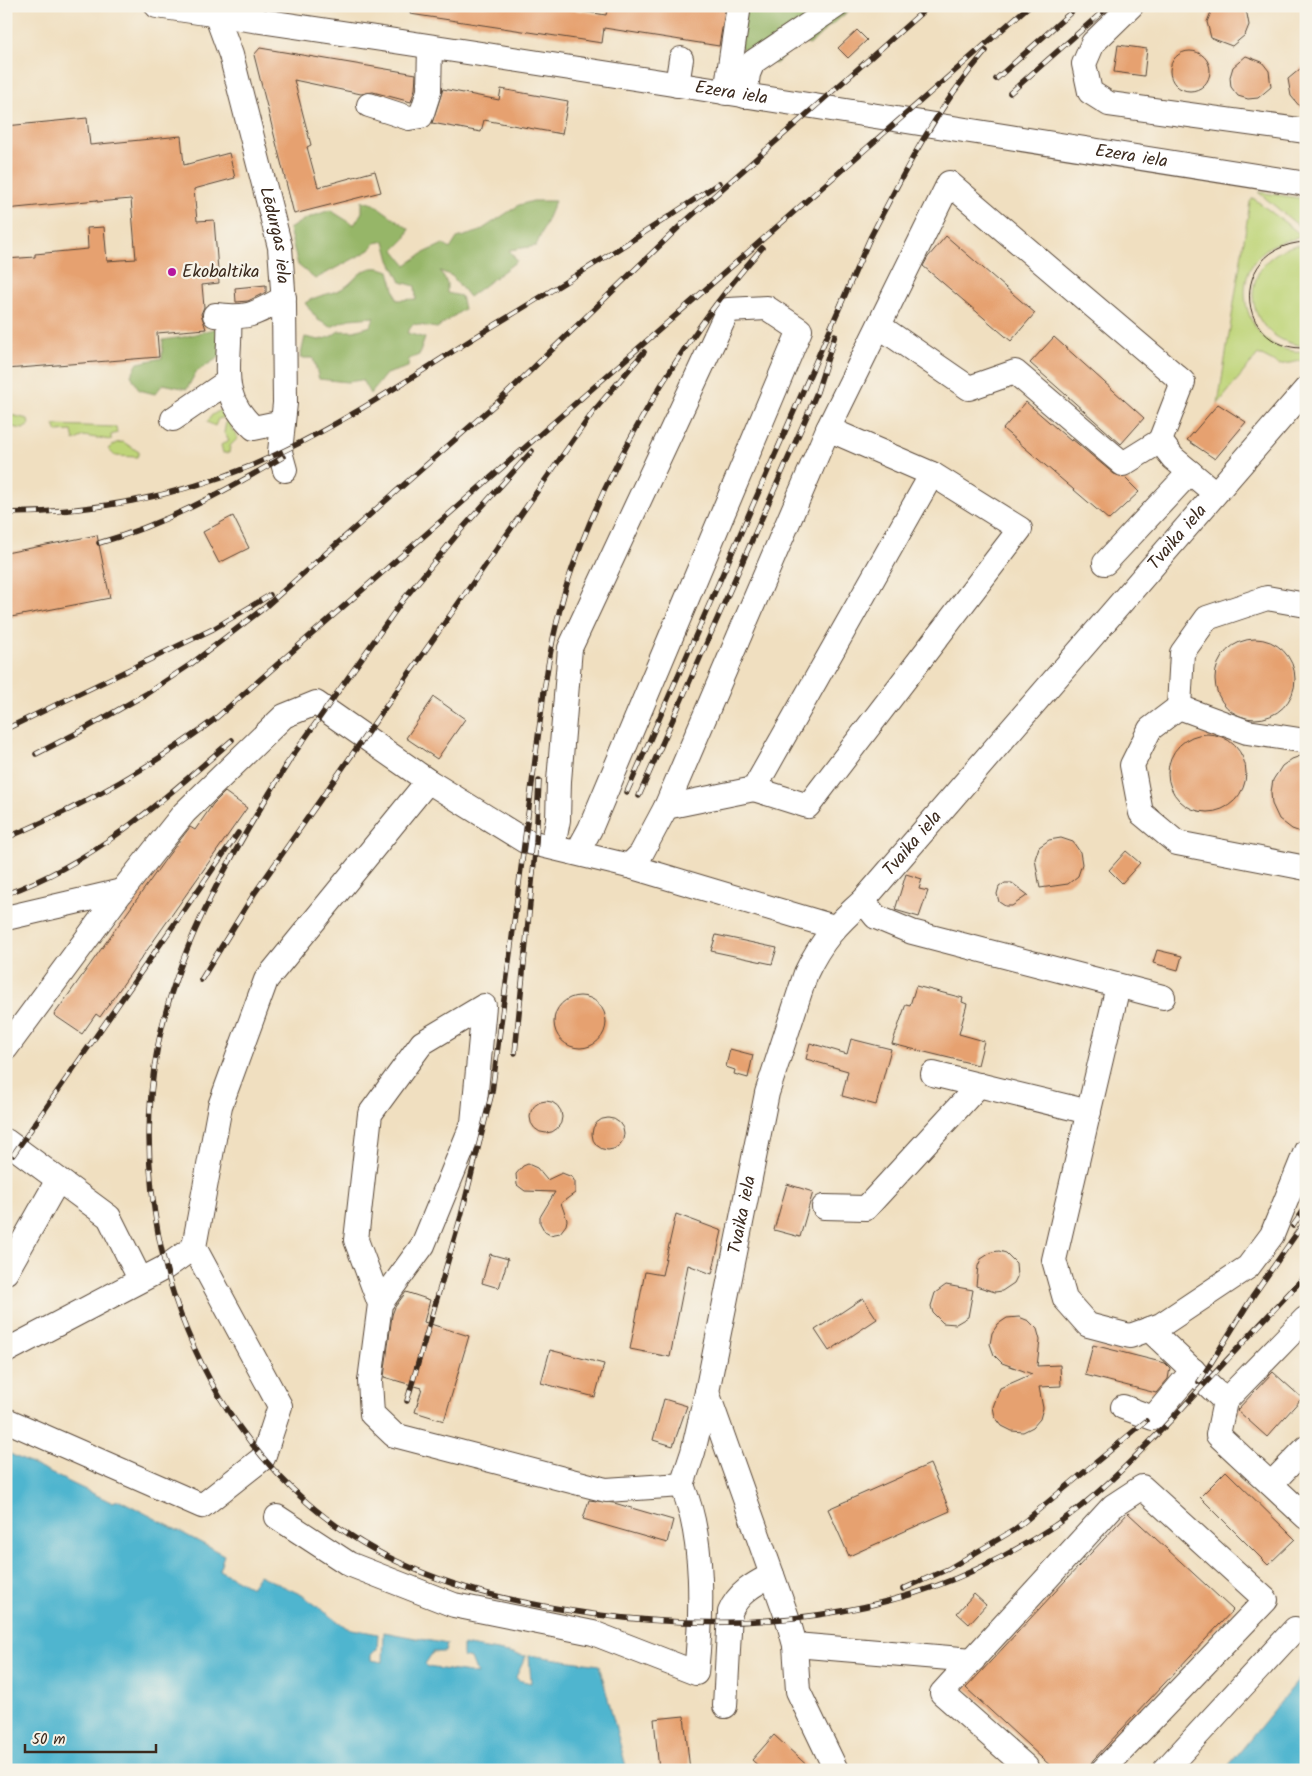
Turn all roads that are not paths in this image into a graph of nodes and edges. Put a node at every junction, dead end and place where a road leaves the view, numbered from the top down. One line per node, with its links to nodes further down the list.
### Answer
1 (157, 6): 4 (street, Ezera iela)
2 (836, 6): 9 (street)
3 (1131, 6): 11 (street)
4 (214, 10): 6 (street, Ezera iela); 13 (street, Lēdurgas iela)
5 (738, 12): 9 (street)
6 (430, 47): 8 (street, Ezera iela); 10 (street)
7 (681, 59): 8 (street)
8 (677, 85): 9 (street, Ezera iela)
9 (736, 95): 12 (street, Ezera iela)
10 (369, 105)
11 (1306, 131)
12 (1306, 184)
13 (284, 298): 15 (street); 18 (street, Lēdurgas iela)
14 (879, 326): 19 (street); 20 (street); 20 (street)
15 (226, 382): 17 (street); 18 (street)
16 (1306, 389): 24 (street, Tvaika iela)
17 (173, 419)
18 (283, 422): 21 (street, Lēdurgas iela)
19 (828, 429): 23 (street); 31 (street)
20 (1160, 441): 22 (street)
21 (284, 470)
22 (1190, 472): 24 (street); 25 (street)
23 (932, 474): 30 (street); 30 (street)
24 (1214, 493): 37 (street, Tvaika iela)
25 (1104, 563)
26 (1306, 605): 27 (street)
27 (1179, 707): 28 (street); 35 (street)
28 (1306, 742)
29 (428, 781): 32 (street); 36 (street); 50 (street)
30 (754, 789): 31 (street)
31 (666, 807): 34 (street)
32 (553, 847): 33 (street); 33 (street)
33 (577, 853): 34 (street)
34 (629, 866): 39 (street)
35 (1306, 868)
36 (122, 891): 38 (street); 42 (street)
37 (863, 901): 39 (street, Tvaika iela); 40 (street)
38 (6, 918)
39 (834, 926): 58 (street, Tvaika iela)
40 (1118, 986): 41 (street); 45 (street)
41 (1162, 998)
42 (6, 1048)
43 (933, 1074): 44 (street)
44 (979, 1085): 45 (street); 49 (street)
45 (1089, 1112): 55 (street)
46 (6, 1141): 48 (street)
47 (1306, 1151): 55 (street)
48 (58, 1180): 51 (street); 52 (street)
49 (824, 1207)
50 (194, 1247): 52 (street); 61 (street)
51 (6, 1272)
52 (140, 1279): 56 (street)
53 (380, 1304): 53 (street); 64 (street)
54 (1305, 1320): 59 (street)
55 (1149, 1329): 57 (street)
56 (6, 1351)
57 (1193, 1370): 59 (street); 60 (street)
58 (707, 1392): 64 (street, Tvaika iela); 67 (street)
59 (1225, 1401): 63 (street)
60 (1123, 1407)
61 (6, 1420)
62 (1306, 1448): 63 (street)
63 (1271, 1484): 66 (street)
64 (682, 1485): 65 (street)
65 (277, 1517)
66 (1306, 1517)
67 (772, 1575): 69 (street); 71 (street)
68 (1295, 1629): 75 (street)
69 (795, 1645): 70 (street); 73 (street)
70 (973, 1660): 72 (street); 74 (street)
71 (725, 1706)
72 (1026, 1767)
73 (836, 1770)
74 (1103, 1770)
75 (1166, 1770)

